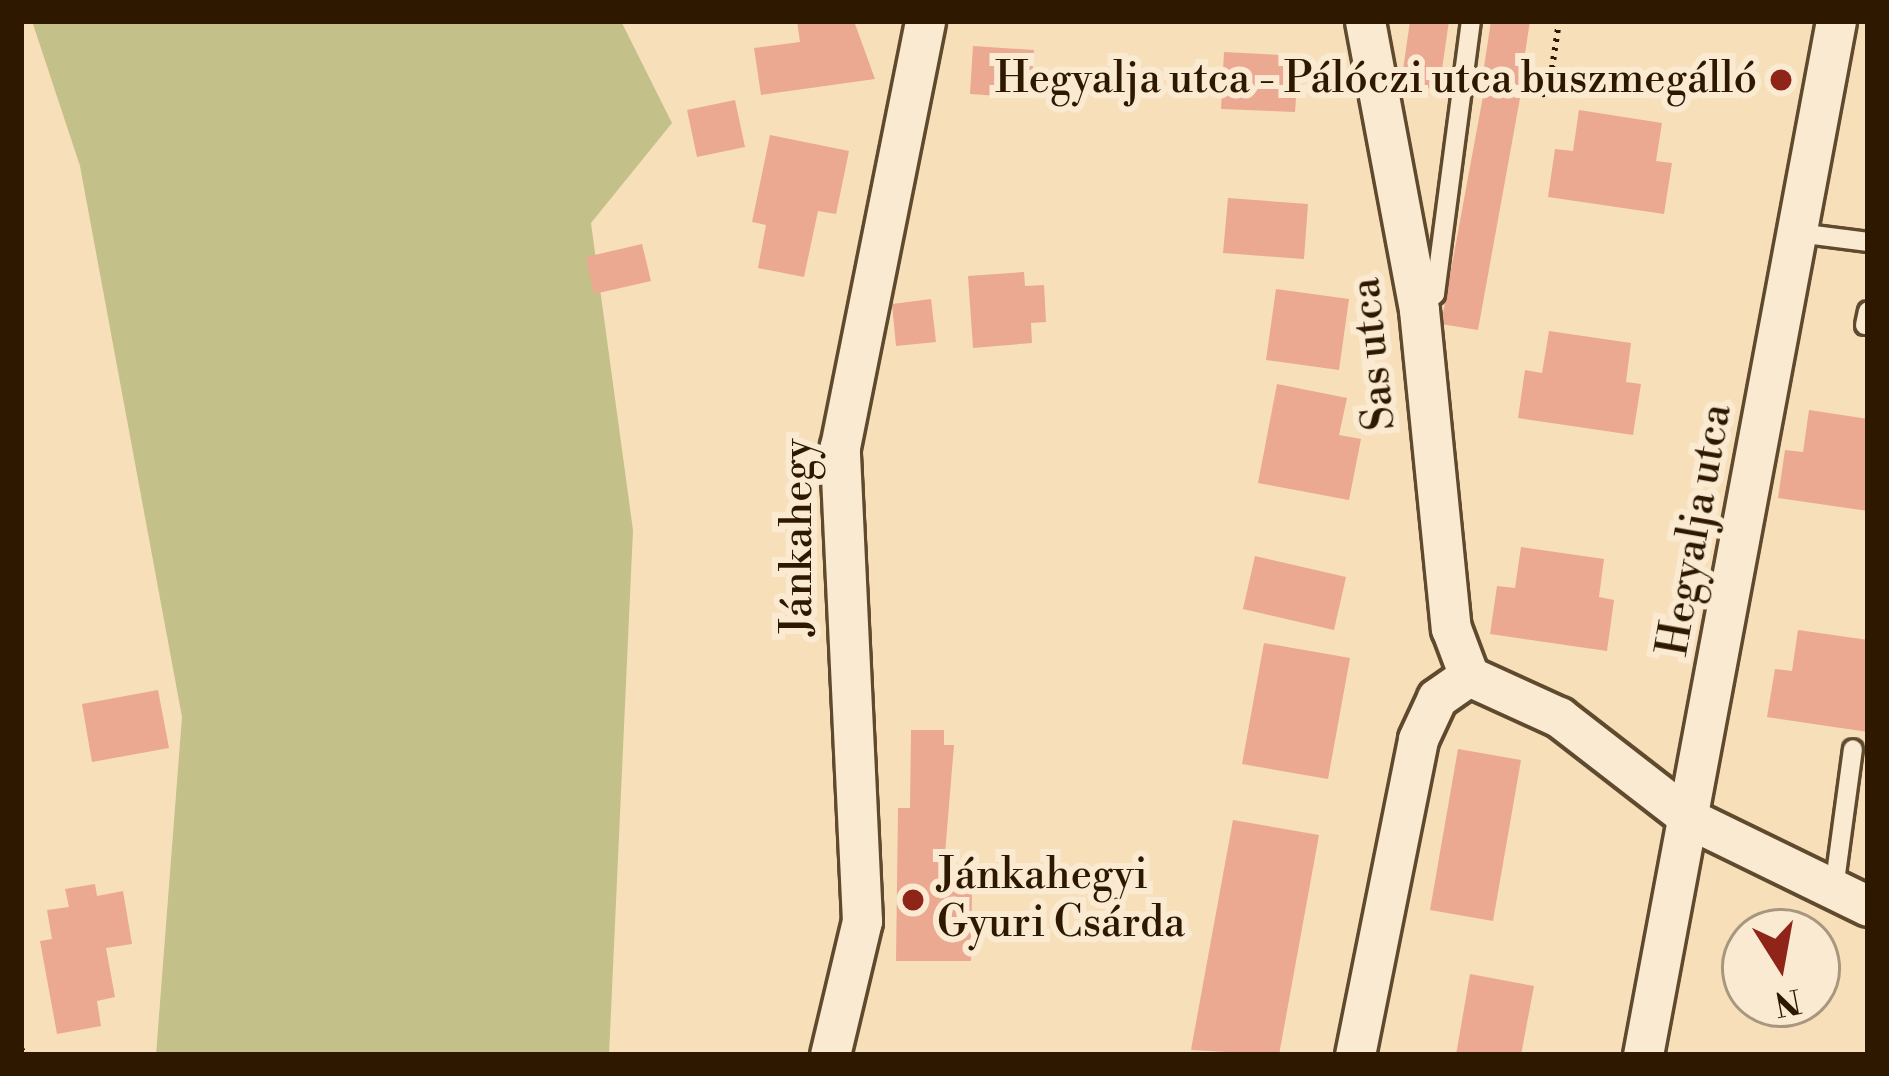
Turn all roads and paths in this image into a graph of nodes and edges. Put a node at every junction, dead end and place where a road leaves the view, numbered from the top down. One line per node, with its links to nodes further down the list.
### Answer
1 (926, 21): 12 (street, Jánkahegy)
2 (1365, 21): 7 (street, Sas utca)
3 (1472, 21): 7 (lane)
4 (1836, 21): 5 (street, Hegyalja utca)
5 (1798, 233): 6 (lane); 10 (street, Hegyalja utca)
6 (1868, 242)
7 (1419, 310): 8 (street, Sas utca)
8 (1469, 676): 10 (street); 13 (street)
9 (1853, 749): 11 (lane)
10 (1692, 820): 11 (street); 14 (street, Hegyalja utca)
11 (1851, 898)
12 (830, 1055)
13 (1355, 1055)
14 (1643, 1055)

